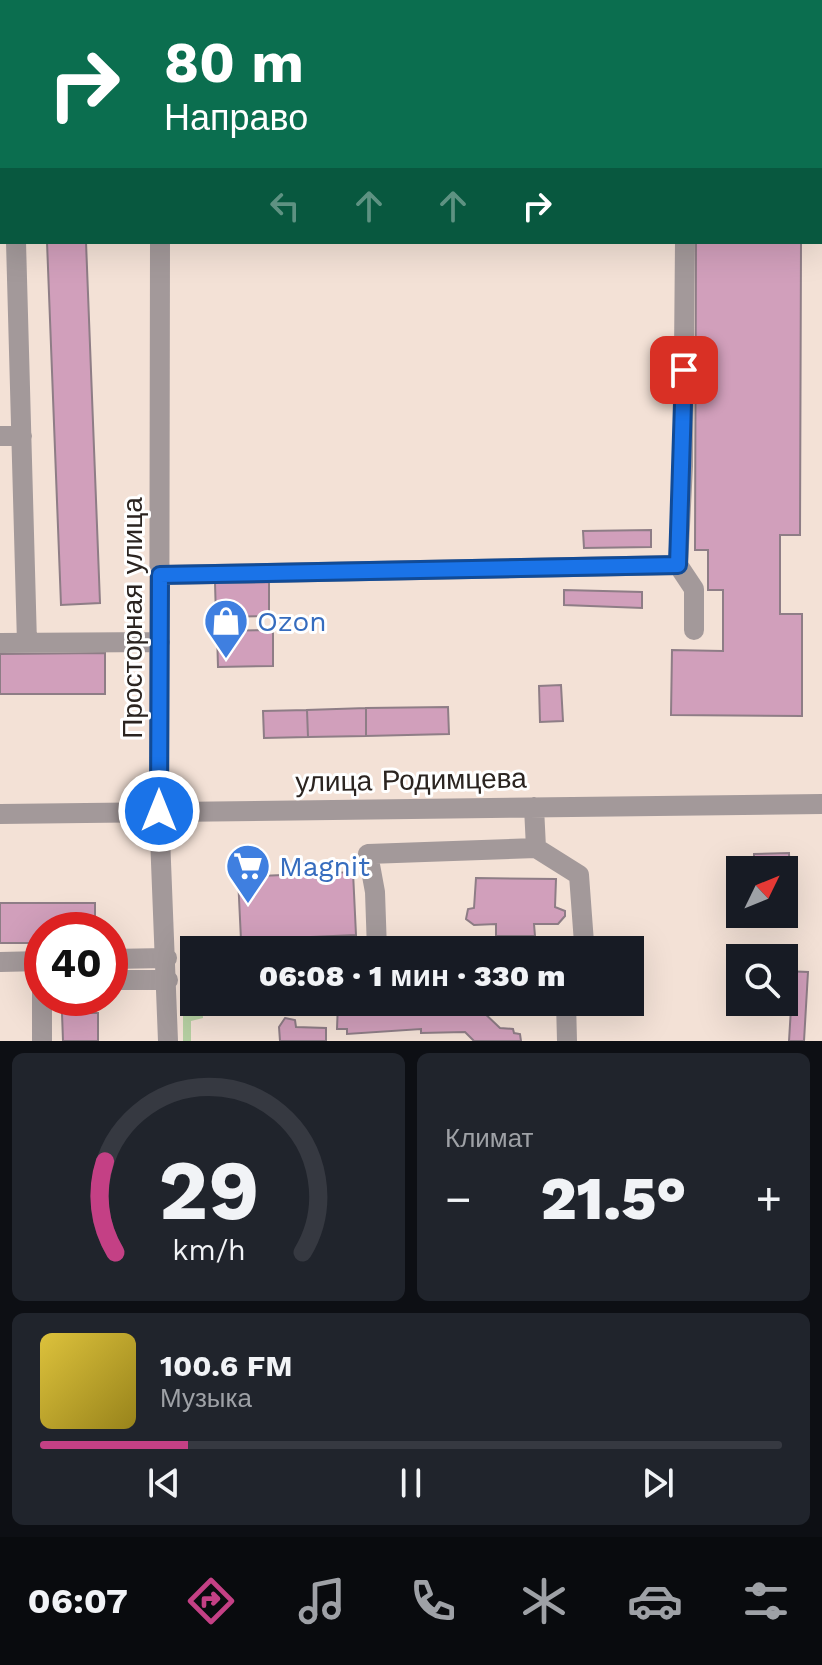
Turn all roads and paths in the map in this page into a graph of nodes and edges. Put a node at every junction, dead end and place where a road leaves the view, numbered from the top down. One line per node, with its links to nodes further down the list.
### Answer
1 (15, 244): 4 (street)
2 (160, 244): 9 (street, Просторная улица)
3 (685, 244): 8 (street)
4 (8, 272): 5 (street)
5 (10, 377): 7 (street)
6 (0, 436): 7 (street)
7 (22, 436): 13 (street)
8 (678, 565): 9 (street); 10 (street)
9 (160, 575): 11 (street, Просторная улица)
10 (694, 630)
11 (160, 642): 13 (street); 16 (street, Просторная улица)
12 (0, 643): 13 (street)
13 (27, 643)
14 (822, 804): 15 (street, улица Родимцева)
15 (534, 807): 16 (street, улица Родимцева); 18 (street)
16 (159, 811): 17 (street, улица Родимцева); 21 (street, Просторная улица)
17 (0, 814)
18 (536, 848): 19 (street); 20 (street)
19 (377, 936)
20 (583, 936)
21 (167, 958): 22 (street); 26 (street, Просторная улица)
22 (128, 959)
23 (24, 961): 24 (street)
24 (0, 962)
25 (128, 980): 26 (street)
26 (168, 980): 30 (street, Просторная улица)
27 (42, 1016): 29 (street)
28 (566, 1016): 31 (street)
29 (42, 1041)
30 (168, 1041)
31 (567, 1041)

